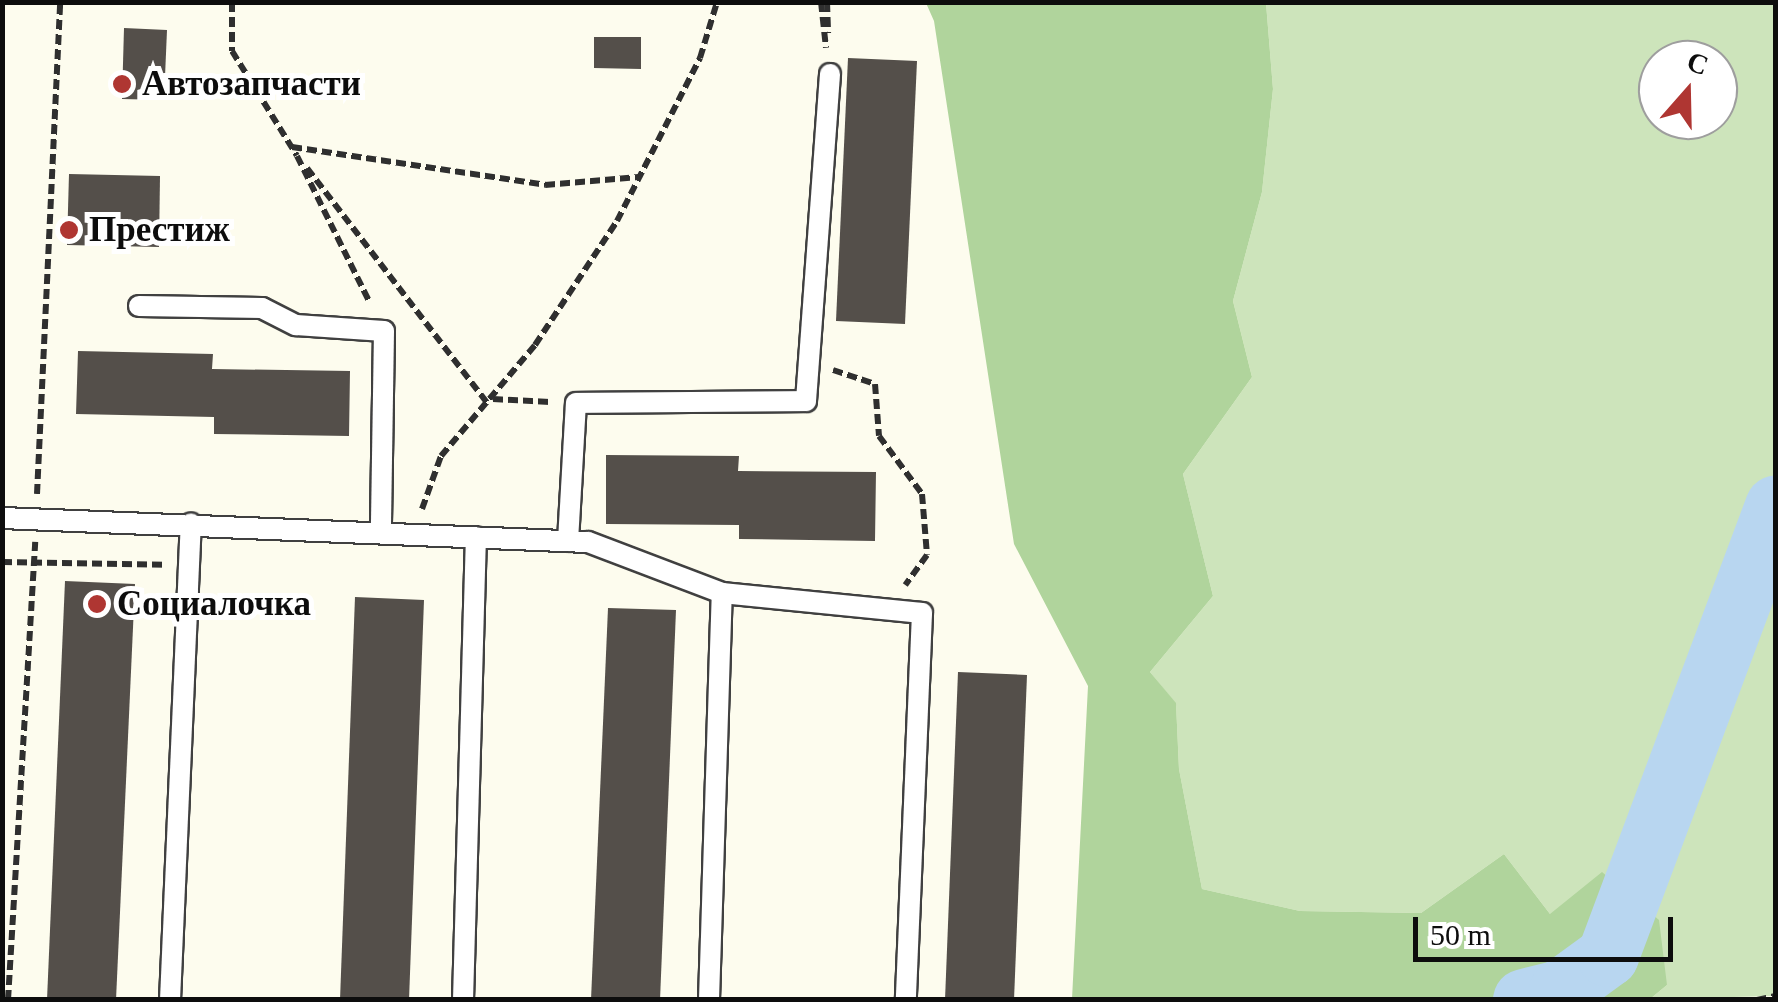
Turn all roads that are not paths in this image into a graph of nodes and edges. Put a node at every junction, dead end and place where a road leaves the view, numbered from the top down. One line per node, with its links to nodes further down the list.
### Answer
1 (830, 74): 7 (lane)
2 (140, 306): 5 (lane)
3 (2, 518): 4 (lane)
4 (191, 524): 5 (lane); 9 (lane)
5 (382, 532): 6 (lane)
6 (476, 537): 7 (lane); 10 (lane)
7 (568, 541): 8 (lane)
8 (722, 593): 11 (lane); 12 (lane)
9 (170, 1000)
10 (463, 1000)
11 (709, 1000)
12 (906, 1000)

